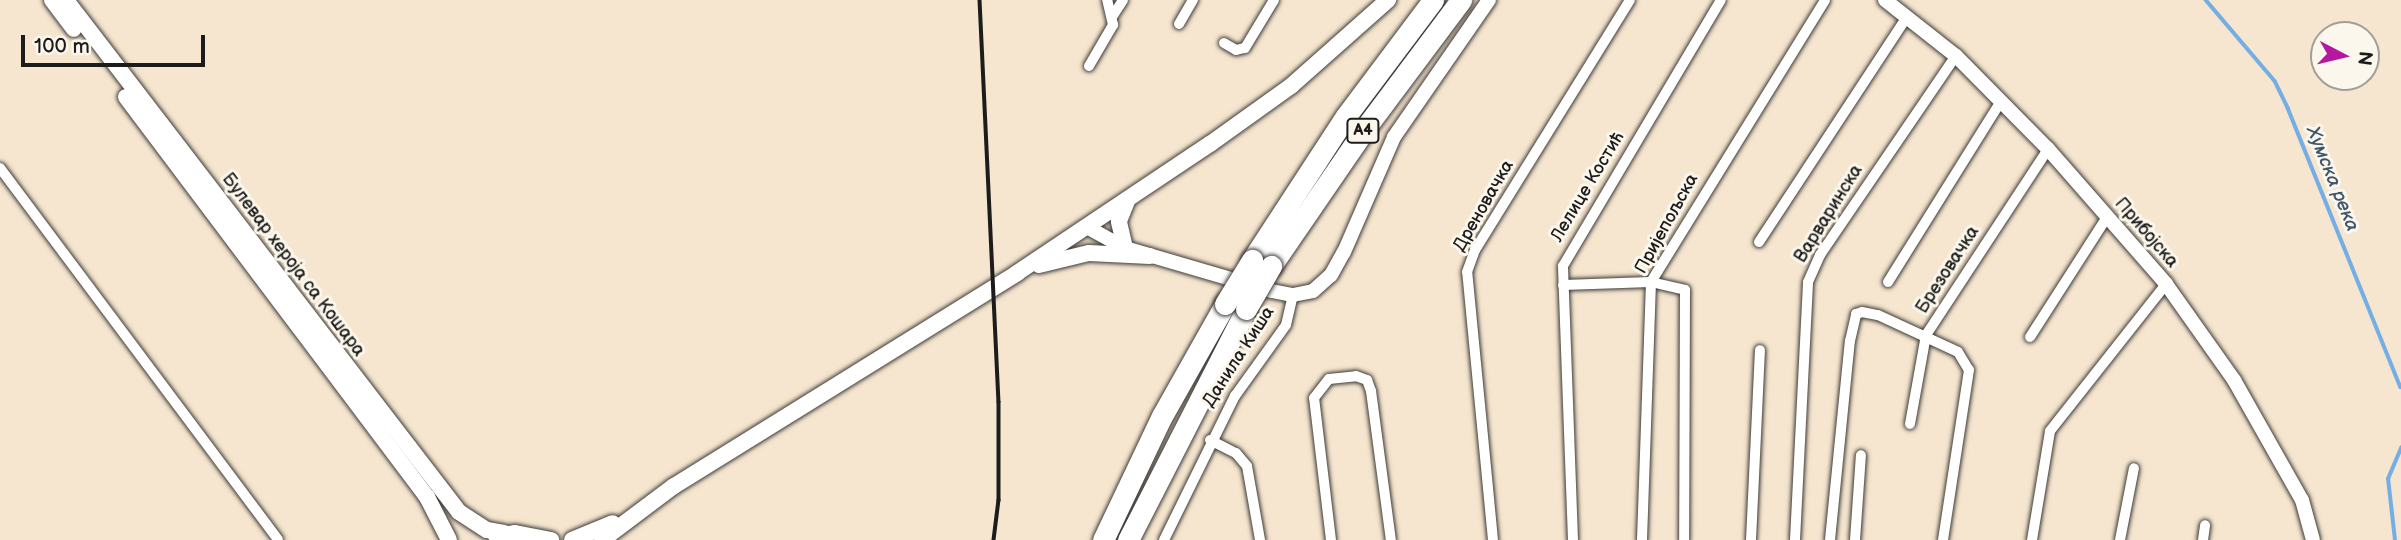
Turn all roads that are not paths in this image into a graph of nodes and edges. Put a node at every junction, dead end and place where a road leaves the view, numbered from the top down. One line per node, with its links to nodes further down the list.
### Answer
1 (52, 0): 50 (main road, Булевар хероја са Кошара)
2 (66, 0): 47 (main road, Булевар хероја са Кошара)
3 (1107, 0): 15 (street)
4 (1123, 0): 15 (street)
5 (1193, 0): 17 (street)
6 (1274, 0): 18 (street)
7 (1388, 0): 24 (main road)
8 (1433, 0): 30 (highway, A4)
9 (1461, 0): 30 (highway, A4)
10 (1489, 0): 36 (street, Данила Киша)
11 (1630, 0): 60 (street, Дреновачка)
12 (1721, 0): 35 (street, Лелице Костић)
13 (1825, 0): 32 (street, Пријепољска)
14 (1885, 0): 16 (street, Прибојска)
15 (1112, 17): 20 (street)
16 (1907, 17): 19 (street, Прибојска); 27 (street)
17 (1179, 24)
18 (1224, 43)
19 (1956, 56): 21 (street, Прибојска); 65 (street, Варваринска)
20 (1089, 66)
21 (2001, 101): 22 (street, Прибојска); 33 (street)
22 (2048, 149): 25 (street, Прибојска); 38 (street, Брезовачка)
23 (0, 168): 49 (street)
24 (1128, 199): 26 (main road); 28 (main road)
25 (2107, 217): 34 (street, Прибојска); 39 (street)
26 (1087, 227): 28 (street); 31 (main road)
27 (1759, 242)
28 (1125, 248): 29 (street)
29 (1150, 256): 31 (main road); 36 (street)
30 (1261, 263): 37 (highway, A4, bridge)
31 (1017, 273): 45 (main road)
32 (1651, 282): 35 (street); 62 (street, Пријепољска); 63 (street)
33 (1888, 282)
34 (2166, 284): 69 (street); 72 (street, Прибојска)
35 (1563, 285): 61 (street, Лелице Костић)
36 (1293, 295): 42 (street, Данила Киша)
37 (1236, 307): 54 (highway, A4); 55 (highway, A4)
38 (1926, 335): 41 (street, Брезовачка); 66 (street); 68 (street)
39 (2030, 337)
40 (1760, 350): 64 (street)
41 (1910, 424)
42 (1210, 440): 56 (street, Данила Киша); 57 (street)
43 (1861, 455): 67 (street)
44 (2134, 468): 70 (street)
45 (631, 515): 52 (main road); 53 (main road)
46 (2205, 525): 71 (street)
47 (504, 533): 48 (main road, Булевар хероја са Кошара); 51 (main road)
48 (542, 539)
49 (278, 540)
50 (449, 540)
51 (484, 540)
52 (572, 540)
53 (602, 540)
54 (1103, 540)
55 (1128, 540)
56 (1164, 540)
57 (1260, 540)
58 (1331, 540): 59 (street)
59 (1391, 540)
60 (1493, 540)
61 (1573, 540)
62 (1642, 540)
63 (1684, 540)
64 (1751, 540)
65 (1794, 540)
66 (1830, 540)
67 (1855, 540)
68 (1943, 540)
69 (2032, 540)
70 (2120, 540)
71 (2203, 540)
72 (2313, 540)

